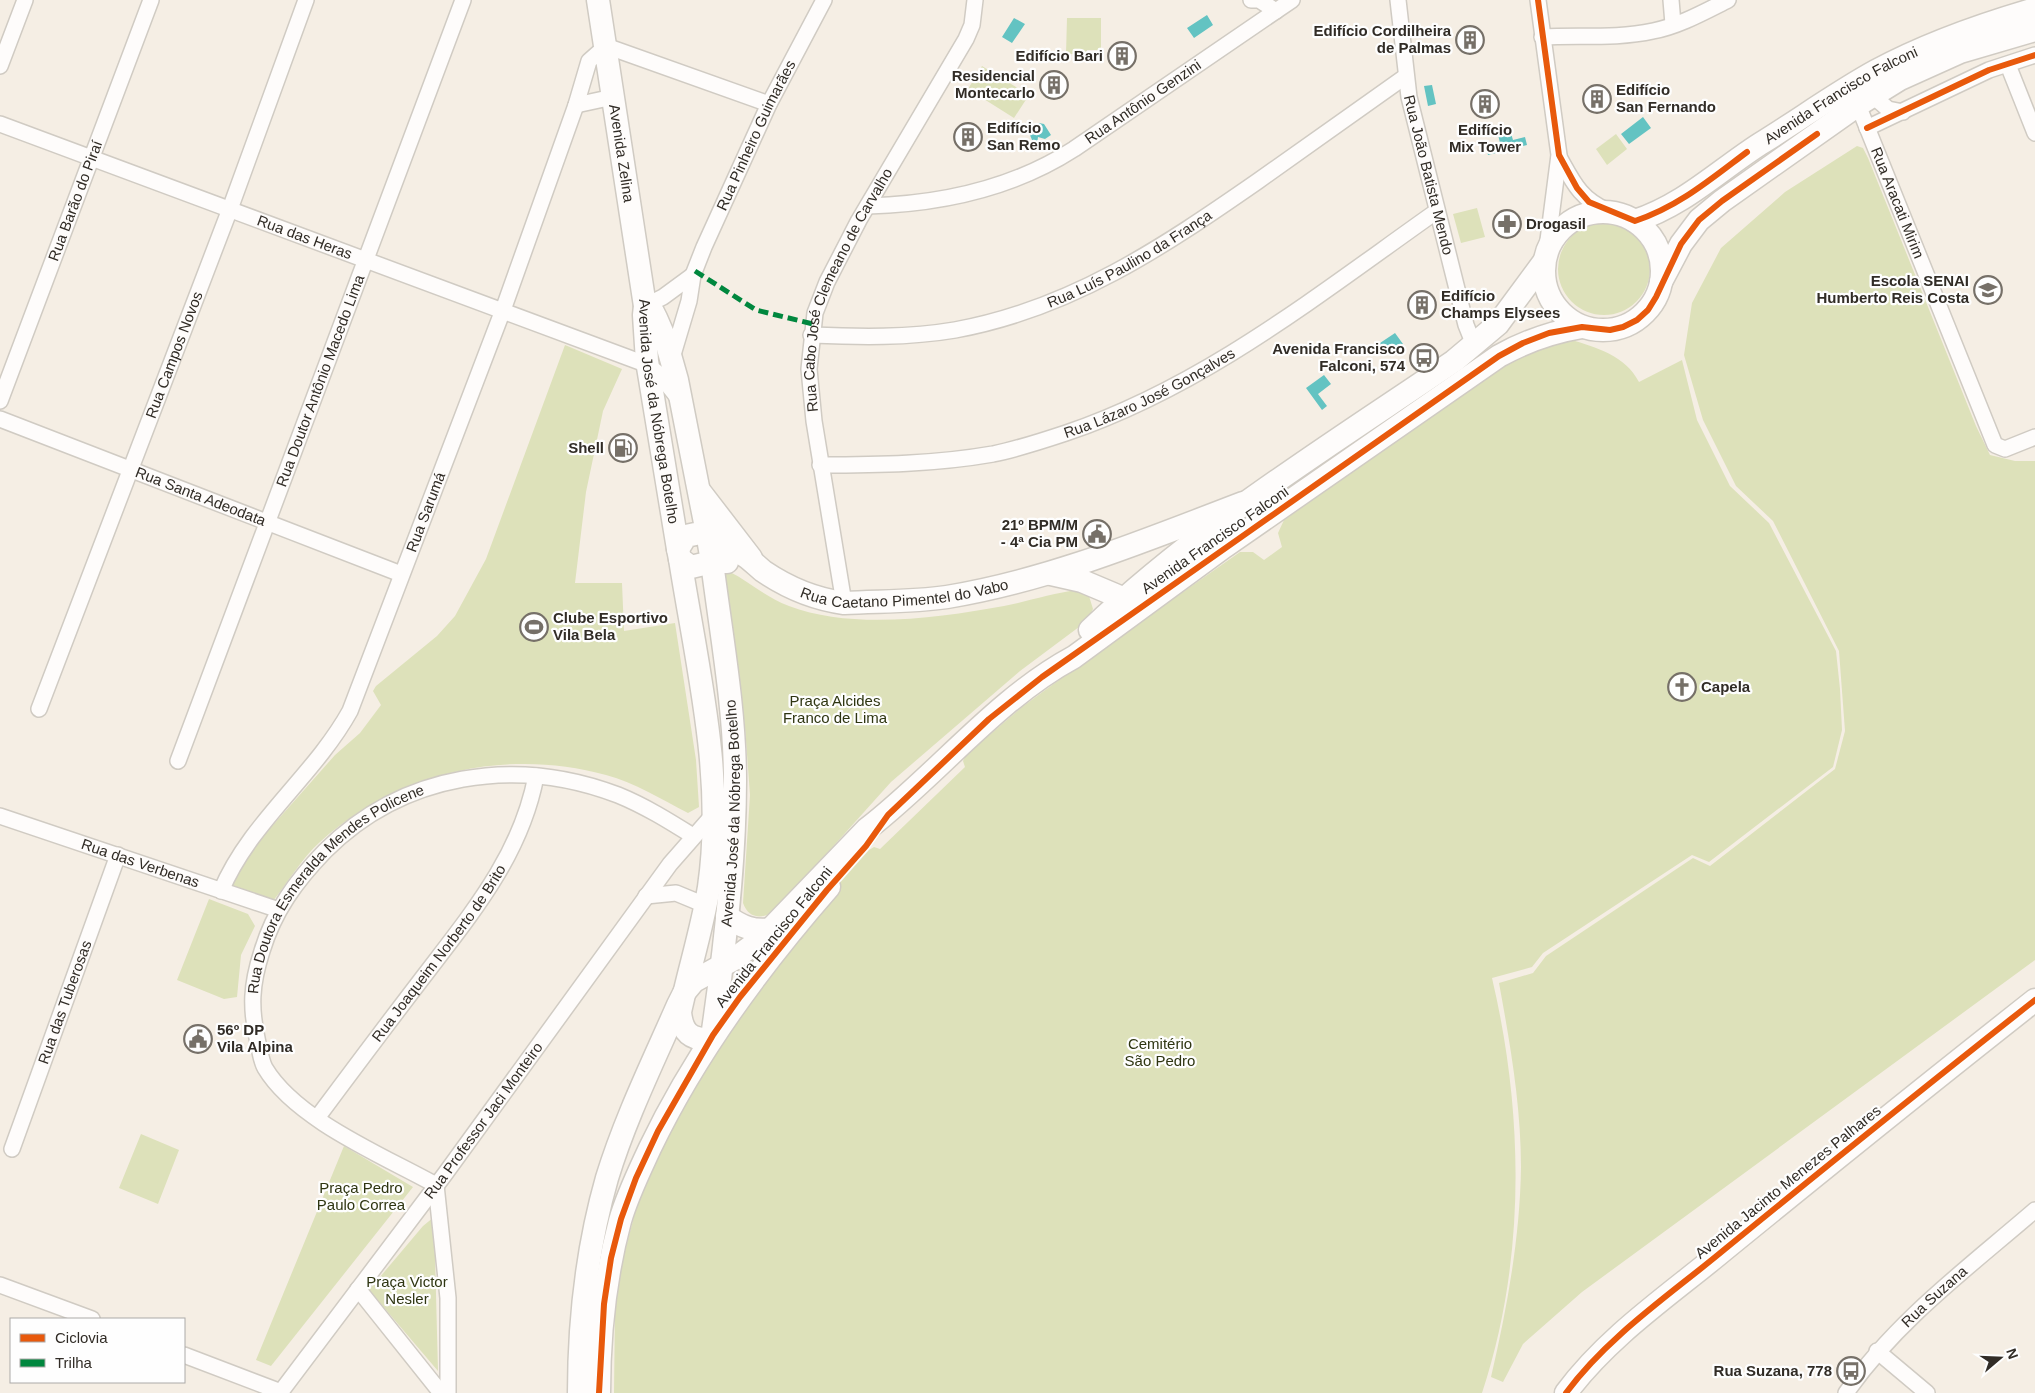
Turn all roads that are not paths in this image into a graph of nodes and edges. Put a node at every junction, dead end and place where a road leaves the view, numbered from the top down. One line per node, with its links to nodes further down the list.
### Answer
1 (25, 0): 22 (street)
2 (151, 0): 33 (street, Rua Barão do Piraí)
3 (306, 0): 35 (street, Rua Campos Novos)
4 (463, 0): 40 (street, Rua Doutor Antônio Macedo Lima)
5 (598, 0): 19 (main road, Avenida Zelina)
6 (824, 0): 26 (street, Rua Pinheiro Guimarães)
7 (975, 0): 34 (street, Rua Cabo José Clemeano de Carvalho)
8 (1251, 0): 15 (street)
9 (1292, 0): 15 (street, Rua Antônio Genzini)
10 (1398, 0): 23 (street, Rua João Batista Mendo)
11 (1538, 0): 18 (street)
12 (1671, 0): 16 (street)
13 (1728, 0): 16 (street)
14 (2035, 9): 24 (main road, Avenida Francisco Falconi)
15 (1276, 11): 34 (street, Rua Antônio Genzini)
16 (1673, 24): 18 (street)
17 (2035, 30): 24 (main road, Avenida Francisco Falconi)
18 (1542, 37): 32 (street)
19 (606, 46): 25 (main road, Avenida Zelina); 26 (street); 27 (street, Rua Sarumá)
20 (2035, 55): 21 (street)
21 (2008, 64): 28 (street); 31 (street)
22 (0, 66)
23 (1406, 76): 36 (street, Rua João Batista Mendo); 46 (street, Rua Luís Paulino da França)
24 (1859, 97): 28 (street, Avenida Francisco Falconi); 30 (street, Rua Aracati Mirim); 38 (main road, Avenida Francisco Falconi); 42 (main road, Avenida Francisco Falconi)
25 (613, 98): 27 (street); 43 (main road, Avenida Zelina)
26 (769, 104): 41 (street, Rua Pinheiro Guimarães)
27 (576, 105): 44 (street, Rua Sarumá)
28 (1903, 112): 30 (street)
29 (0, 124): 33 (street, Rua das Heras)
30 (1867, 128): 53 (street, Rua Aracati Mirim)
31 (2035, 133)
32 (1559, 155): 37 (street); 39 (street)
33 (93, 158): 35 (street, Rua das Heras); 50 (street, Rua Barão do Piraí)
34 (868, 206): 46 (street, Rua Cabo José Clemeano de Carvalho)
35 (230, 209): 40 (street, Rua das Heras); 55 (street, Rua Campos Novos)
36 (1437, 211): 47 (street, Rua João Batista Mendo); 54 (street, Rua Lázaro José Gonçalves)
37 (1608, 211): 38 (main road); 39 (main road)
38 (1635, 221): 42 (main road)
39 (1545, 256): 45 (main road); 47 (main road, Avenida Francisco Falconi)
40 (366, 259): 44 (street, Rua das Heras); 58 (street, Rua Doutor Antônio Macedo Lima)
41 (693, 275): 43 (street, Rua Pinheiro Guimarães); 48 (street, Rua Pinheiro Guimarães)
42 (1661, 282): 45 (main road)
43 (645, 306): 48 (main road, Avenida José da Nóbrega Botelho); 49 (main road, Avenida José da Nóbrega Botelho)
44 (503, 310): 49 (street, Rua das Heras); 65 (street, Rua Sarumá)
45 (1582, 327): 62 (main road, Avenida Francisco Falconi)
46 (812, 336): 54 (street, Rua Cabo José Clemeano de Carvalho)
47 (1474, 346): 57 (main road, Avenida Francisco Falconi)
48 (672, 359): 51 (main road, Avenida José da Nóbrega Botelho)
49 (648, 365): 51 (street, Rua das Heras); 61 (main road, Avenida José da Nóbrega Botelho)
50 (0, 401)
51 (681, 401): 56 (main road, Avenida José da Nóbrega Botelho)
52 (0, 419): 55 (street, Rua Santa Adeodata)
53 (2035, 437)
54 (820, 465): 70 (street, Rua Cabo José Clemeano de Carvalho)
55 (131, 470): 58 (street, Rua Santa Adeodata); 73 (street, Rua Campos Novos)
56 (698, 490): 59 (main road, Avenida José da Nóbrega Botelho); 64 (main road)
57 (1243, 503): 60 (main road, Rua Caetano Pimentel do Vabo); 62 (main road); 69 (main road, Avenida Francisco Falconi)
58 (268, 524): 65 (street, Rua Santa Adeodata); 74 (street, Rua Doutor Antônio Macedo Lima)
59 (708, 538): 61 (main road); 63 (main road); 64 (main road, Rua Caetano Pimentel do Vabo)
60 (1116, 552): 66 (main road, Rua Caetano Pimentel do Vabo); 67 (main road)
61 (679, 554): 63 (main road); 76 (main road, Avenida José da Nóbrega Botelho)
62 (1207, 559): 68 (main road, Avenida Francisco Falconi)
63 (712, 562): 64 (main road, Rua Caetano Pimentel do Vabo); 87 (main road, Avenida José da Nóbrega Botelho)
64 (757, 566): 70 (main road, Rua Caetano Pimentel do Vabo)
65 (401, 574): 82 (street, Rua Sarumá)
66 (1051, 574): 67 (main road); 70 (main road, Rua Caetano Pimentel do Vabo)
67 (1096, 587): 69 (main road); 71 (main road)
68 (1153, 598): 69 (main road); 72 (main road, Avenida Francisco Falconi)
69 (1122, 599): 71 (main road, Avenida Francisco Falconi)
70 (844, 603)
71 (1100, 620): 72 (main road, Avenida Francisco Falconi)
72 (1057, 666): 77 (main road, Avenida Francisco Falconi)
73 (39, 709)
74 (178, 761)
75 (536, 776): 79 (street, Rua Doutora Esmeralda Mendes Policene); 86 (street, Rua Doutora Esmeralda Mendes Policene); 95 (street, Rua Joaqueim Norberto de Brito)
76 (713, 815): 79 (street, Rua Professor Jaci Monteiro); 85 (main road, Avenida José da Nóbrega Botelho)
77 (888, 815): 88 (main road, Avenida Francisco Falconi); 94 (main road, Avenida Francisco Falconi)
78 (0, 816): 80 (street, Rua das Verbenas)
79 (693, 836): 81 (street, Rua Professor Jaci Monteiro)
80 (118, 855): 82 (street, Rua das Verbenas); 96 (street, Rua das Tuberosas)
81 (670, 864): 83 (street); 84 (street, Rua Professor Jaci Monteiro)
82 (221, 891): 86 (street, Rua das Verbenas)
83 (676, 893): 84 (street); 85 (street)
84 (646, 896): 98 (street, Rua Professor Jaci Monteiro)
85 (705, 905): 90 (main road, Avenida José da Nóbrega Botelho)
86 (279, 910): 95 (street, Rua Doutora Esmeralda Mendes Policene)
87 (727, 916): 88 (main road); 89 (main road, Avenida José da Nóbrega Botelho)
88 (772, 929): 89 (main road, Avenida Francisco Falconi)
89 (722, 965): 90 (main road, Avenida Francisco Falconi); 94 (main road, Avenida José da Nóbrega Botelho)
90 (684, 993): 94 (main road); 108 (main road, Avenida Francisco Falconi)
91 (2035, 1000): 93 (main road, Avenida Jacinto Menezes Palhares)
92 (2035, 1019): 93 (main road, Avenida Jacinto Menezes Palhares)
93 (2012, 1028): 97 (main road, Avenida Jacinto Menezes Palhares)
94 (712, 1037): 109 (main road, Avenida Francisco Falconi)
95 (316, 1118): 98 (street, Rua Doutora Esmeralda Mendes Policene)
96 (12, 1149)
97 (1820, 1180): 110 (main road, Avenida Jacinto Menezes Palhares); 111 (main road, Avenida Jacinto Menezes Palhares)
98 (436, 1185): 101 (street, Rua Professor Jaci Monteiro); 107 (street)
99 (2035, 1210): 103 (street, Rua Suzana)
100 (0, 1285): 102 (street)
101 (358, 1289): 105 (street, Rua Professor Jaci Monteiro); 106 (street)
102 (89, 1318)
103 (1877, 1351): 112 (street, Rua Suzana); 113 (street)
104 (185, 1355): 105 (street)
105 (281, 1393)
106 (441, 1393)
107 (448, 1393)
108 (579, 1393)
109 (599, 1393)
110 (1566, 1393)
111 (1580, 1393)
112 (1846, 1393)
113 (1927, 1393)

